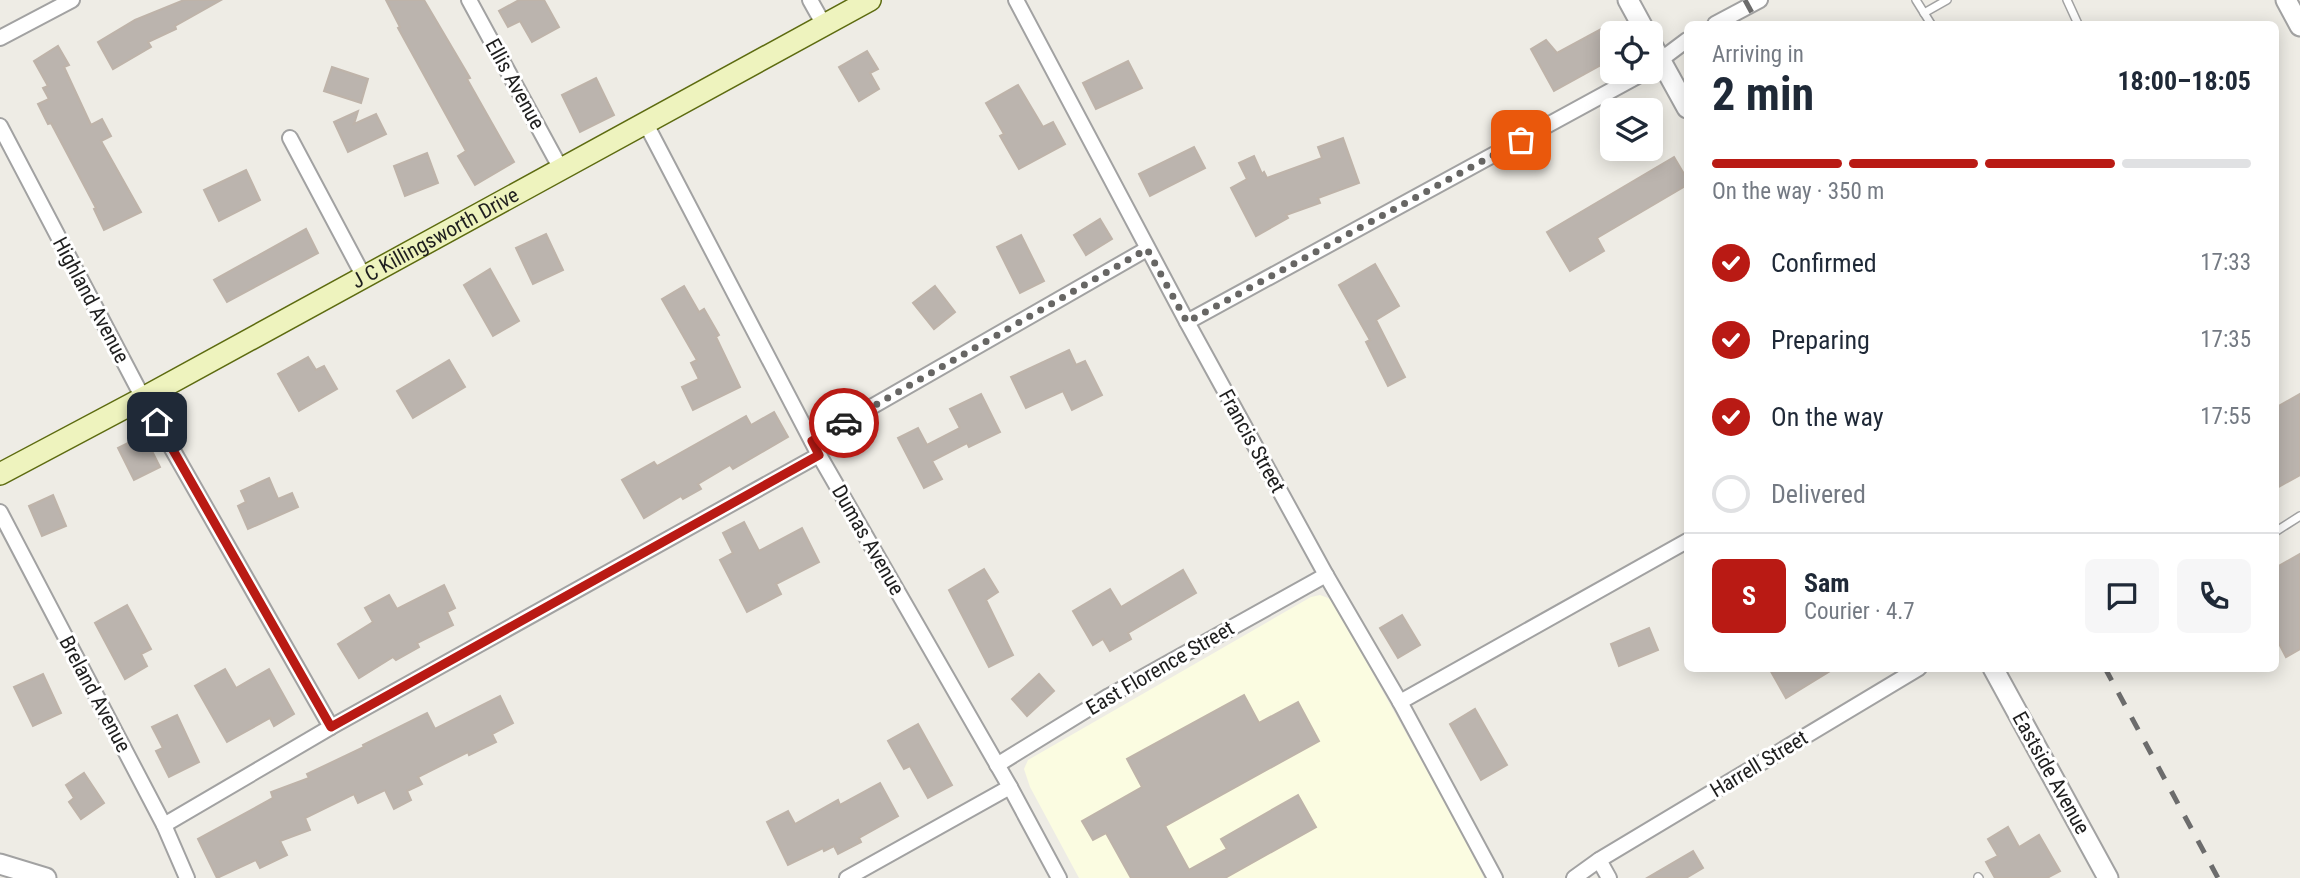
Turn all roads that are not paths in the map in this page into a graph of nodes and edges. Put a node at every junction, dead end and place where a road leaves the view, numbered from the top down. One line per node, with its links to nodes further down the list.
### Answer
1 (72, 0): 19 (street)
2 (469, 0): 28 (street, Ellis Avenue)
3 (810, 0): 17 (street)
4 (870, 0): 17 (main road, J C Killingsworth Drive)
5 (1016, 0): 29 (street, Francis Street)
6 (1628, 0): 13 (street)
7 (1759, 0): 14 (street)
8 (1916, 0): 12 (lane)
9 (1947, 0): 12 (lane)
10 (2067, 0): 16 (lane)
11 (2286, 0): 18 (street)
12 (1924, 13): 15 (lane)
13 (1639, 21)
14 (1720, 21)
15 (1929, 21)
16 (2077, 21)
17 (824, 25): 25 (main road, J C Killingsworth Drive)
18 (2300, 26)
19 (0, 38)
20 (1684, 42): 21 (street)
21 (1663, 58)
22 (1663, 79): 24 (street)
23 (1619, 84): 31 (street)
24 (1684, 104)
25 (646, 124): 28 (main road, J C Killingsworth Drive); 33 (street, Dumas Avenue)
26 (0, 126): 32 (street, Highland Avenue)
27 (290, 138): 30 (street)
28 (561, 169): 30 (main road, J C Killingsworth Drive)
29 (1147, 249): 31 (street, Francis Street); 33 (street)
30 (364, 278): 32 (main road, J C Killingsworth Drive)
31 (1187, 322): 40 (street, Francis Street)
32 (144, 398): 35 (main road, J C Killingsworth Drive); 44 (street, Highland Avenue)
33 (812, 441): 34 (street, Dumas Avenue)
34 (819, 455): 44 (street); 45 (street, Dumas Avenue)
35 (0, 474)
36 (0, 512): 47 (street, Breland Avenue)
37 (2300, 516): 38 (lane)
38 (2279, 529)
39 (1684, 543): 43 (street)
40 (1326, 575): 43 (street, Francis Street); 45 (street, East Florence Street)
41 (1912, 672): 48 (street, Harrell Street)
42 (1995, 672): 57 (street, Eastside Avenue)
43 (1400, 702): 54 (street, Francis Street)
44 (331, 727): 47 (street)
45 (997, 765): 46 (street, Dumas Avenue)
46 (1010, 787): 52 (street); 53 (street, Dumas Avenue)
47 (164, 825): 51 (street, Breland Avenue)
48 (1599, 860): 55 (street, Harrell Street); 56 (street)
49 (0, 864): 50 (street)
50 (47, 878)
51 (187, 878)
52 (846, 878)
53 (1059, 878)
54 (1495, 878)
55 (1574, 878)
56 (1609, 878)
57 (2108, 878)

